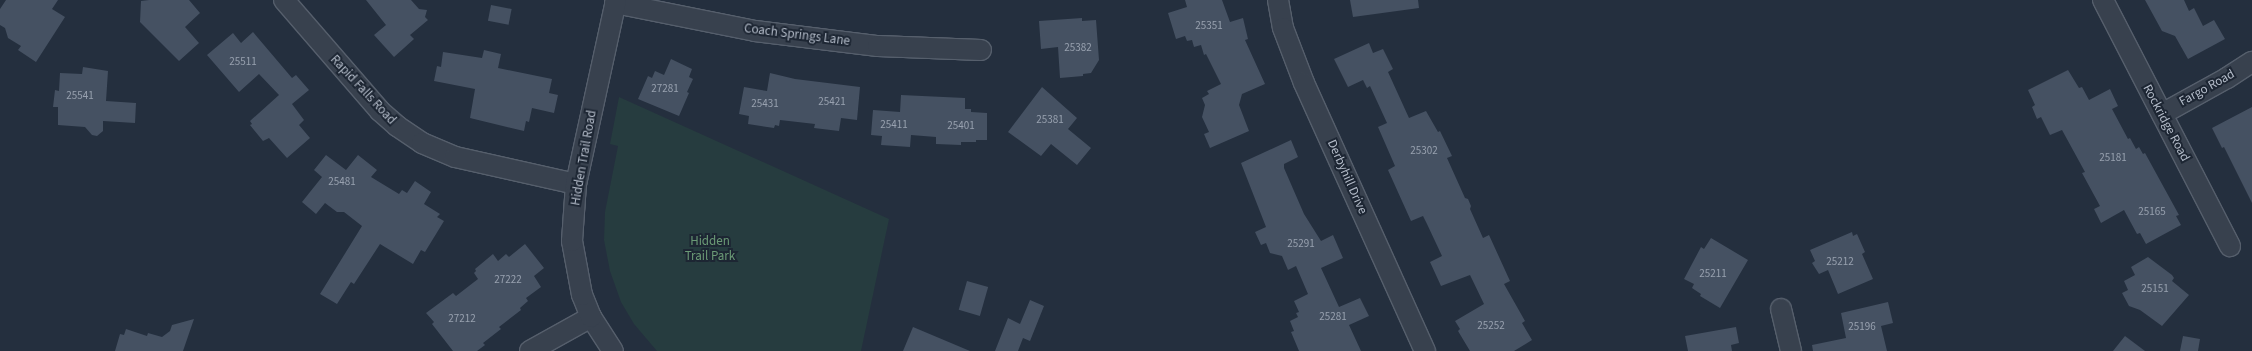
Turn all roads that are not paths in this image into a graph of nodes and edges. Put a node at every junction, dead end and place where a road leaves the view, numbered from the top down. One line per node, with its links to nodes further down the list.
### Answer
1 (284, 0): 8 (street, Rapid Falls Road)
2 (1278, 0): 14 (street, Derbyhill Drive)
3 (2103, 0): 7 (street, Rockridge Road)
4 (615, 1): 5 (street, Coach Springs Lane); 8 (street, Hidden Trail Road)
5 (981, 50)
6 (2252, 62): 7 (street, Fargo Road)
7 (2162, 114): 9 (street, Rockridge Road)
8 (576, 184): 11 (street, Hidden Trail Road)
9 (2230, 246)
10 (1781, 310): 15 (street)
11 (591, 317): 12 (street); 13 (street, Hidden Trail Road)
12 (530, 351)
13 (613, 351)
14 (1425, 351)
15 (1791, 351)

